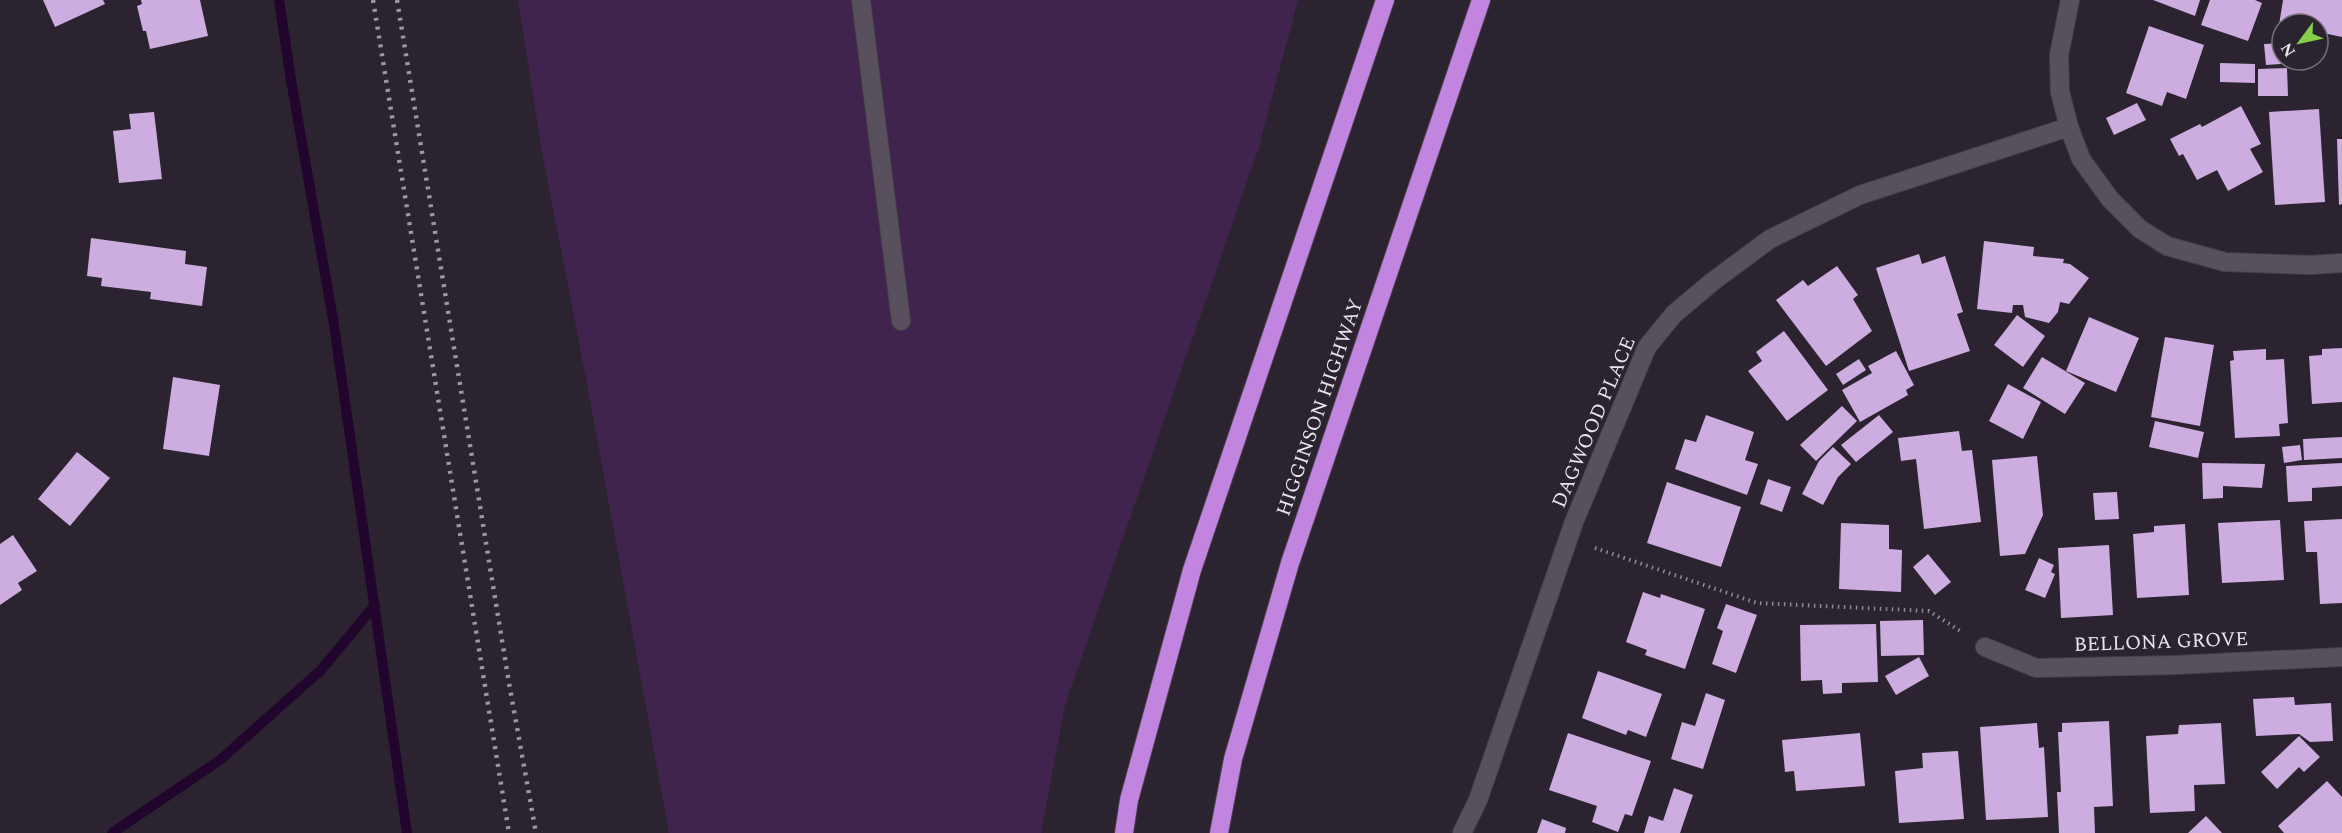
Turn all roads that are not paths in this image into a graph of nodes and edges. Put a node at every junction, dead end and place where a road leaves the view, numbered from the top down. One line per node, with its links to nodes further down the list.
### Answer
1 (861, 0): 7 (street)
2 (1385, 0): 10 (highway)
3 (1481, 0): 11 (highway, HIGGINSON HIGHWAY)
4 (2070, 0): 5 (street)
5 (2069, 127): 6 (street); 12 (street, DAGWOOD PLACE)
6 (2342, 263)
7 (901, 321)
8 (1985, 647): 9 (street, BELLONA GROVE)
9 (2342, 657)
10 (1125, 833)
11 (1219, 833)
12 (1462, 833)

